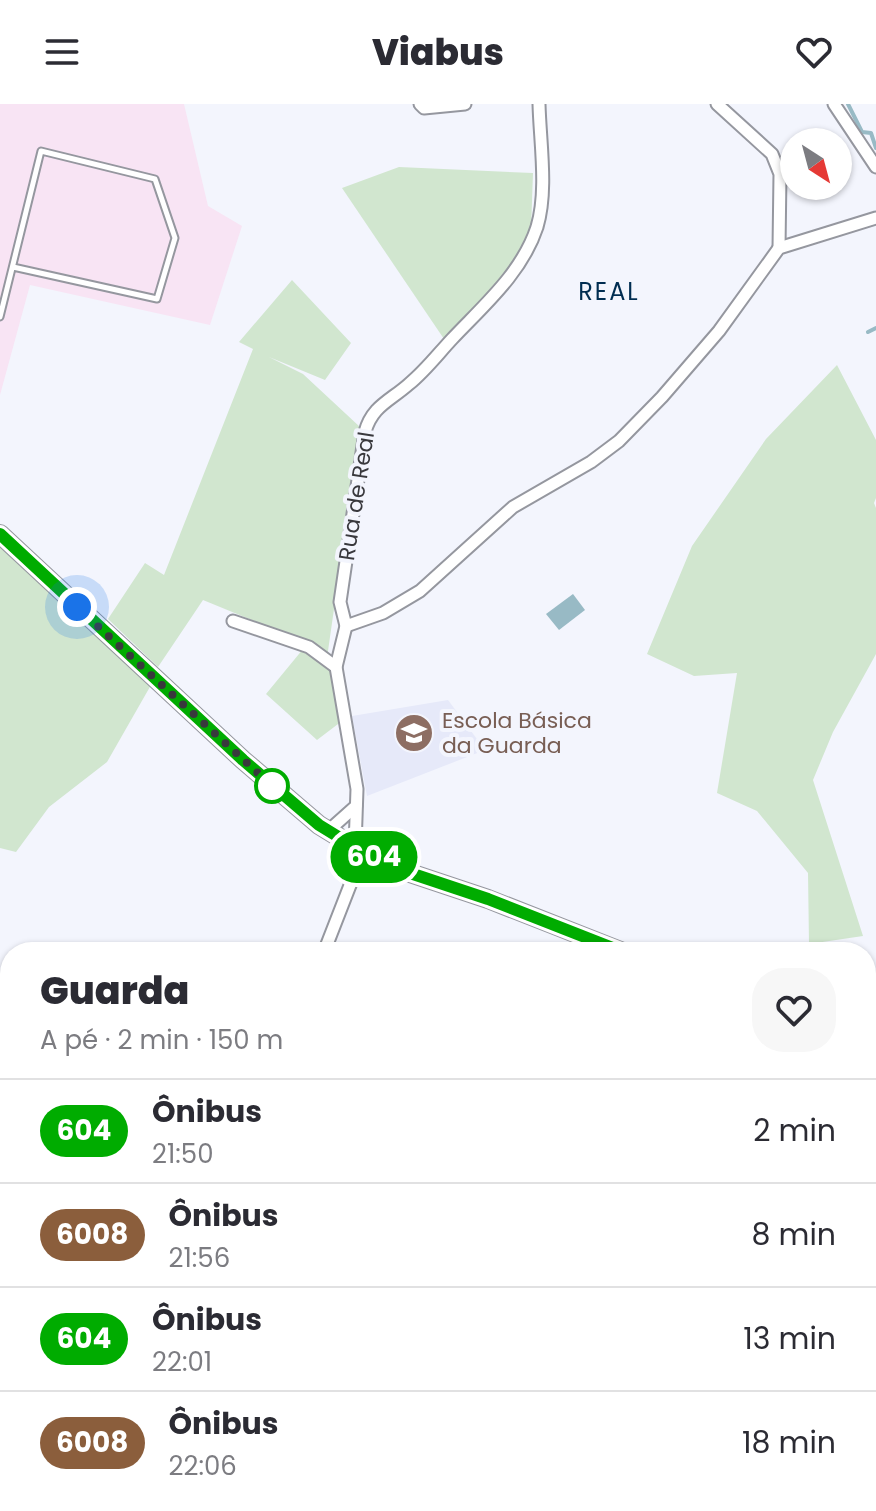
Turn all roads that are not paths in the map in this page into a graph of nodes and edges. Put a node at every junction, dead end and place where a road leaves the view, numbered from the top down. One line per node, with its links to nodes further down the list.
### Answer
1 (420, 104): 2 (street)
2 (465, 104)
3 (539, 104): 13 (street, Rua de Real)
4 (717, 104): 8 (street)
5 (834, 104): 6 (street)
6 (876, 167)
7 (876, 218): 8 (street)
8 (779, 248): 13 (street)
9 (13, 267): 9 (lane); 10 (lane)
10 (0, 317)
11 (0, 534): 16 (main road)
12 (233, 621): 14 (street)
13 (346, 626): 14 (street, Rua de Real)
14 (336, 667): 15 (street, Rua de Real)
15 (356, 806): 16 (street); 17 (street, Rua de Real)
16 (328, 831): 17 (main road)
17 (359, 850): 18 (street, Rua de Real); 19 (main road)
18 (327, 942)
19 (598, 942)

